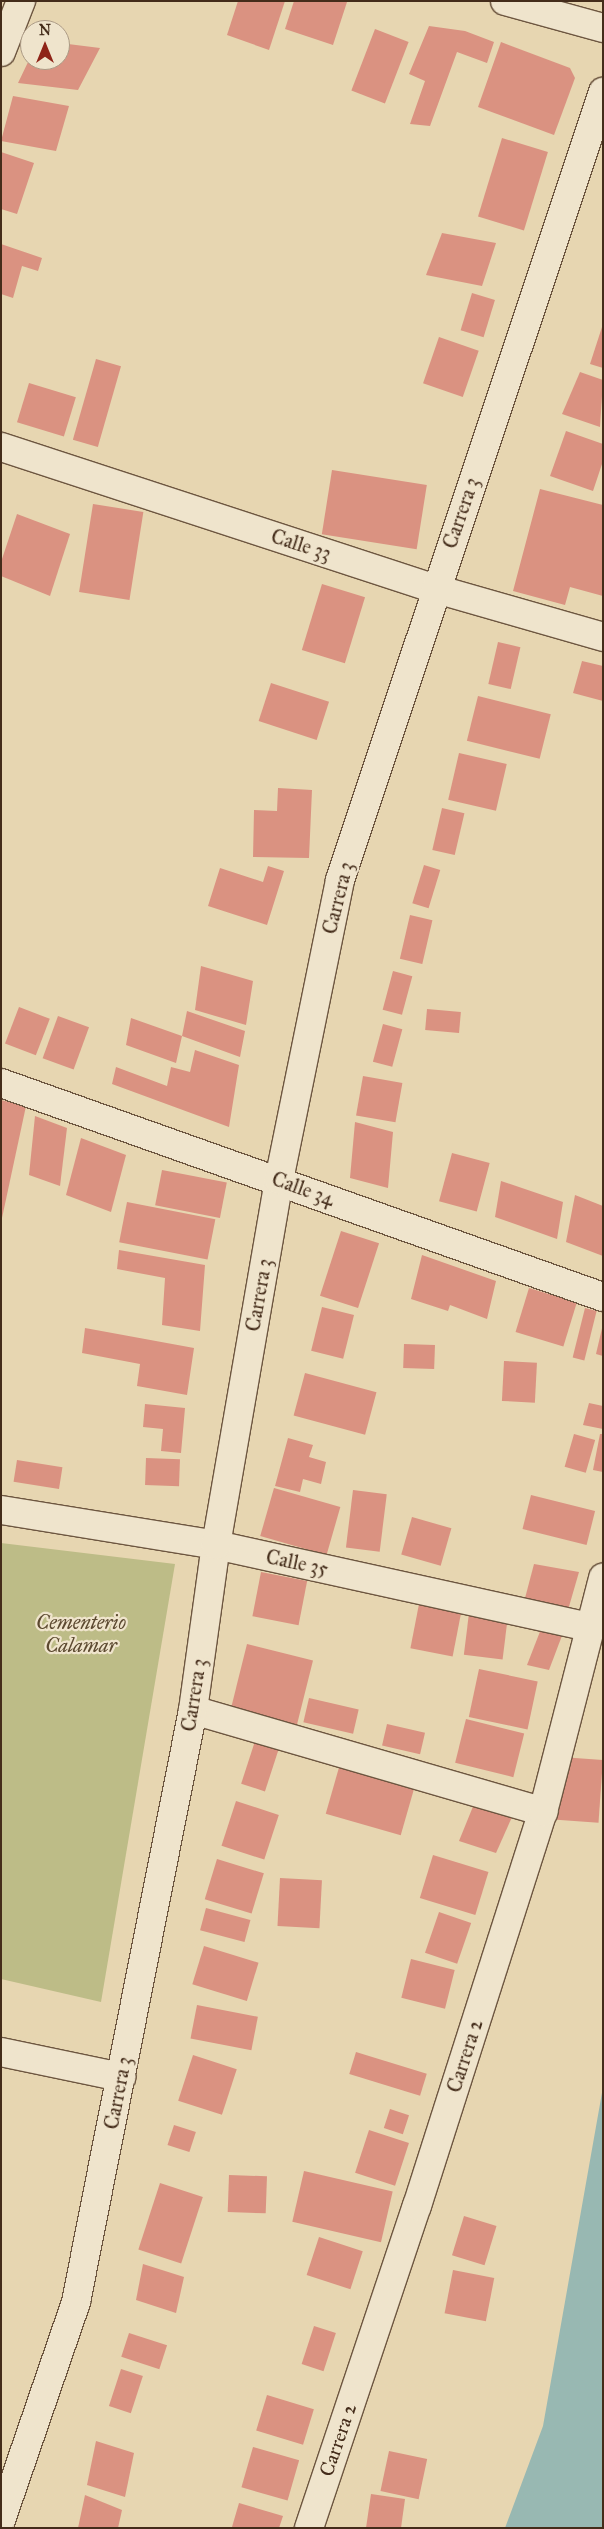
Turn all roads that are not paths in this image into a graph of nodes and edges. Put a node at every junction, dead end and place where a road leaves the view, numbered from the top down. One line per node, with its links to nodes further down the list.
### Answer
1 (21, 1): 4 (street)
2 (505, 1): 3 (street)
3 (603, 28)
4 (1, 52)
5 (603, 92): 7 (street, Carrera 3)
6 (1, 447): 7 (street, Calle 33)
7 (436, 589): 8 (street, Calle 33); 10 (street, Carrera 3)
8 (603, 637)
9 (1, 1083): 10 (street, Calle 34)
10 (279, 1180): 11 (street, Calle 34); 13 (street, Carrera 3)
11 (603, 1297)
12 (1, 1510): 13 (street, Calle 35)
13 (216, 1545): 15 (street, Calle 35); 16 (street, Carrera 3)
14 (603, 1578): 15 (street, Carrera 2)
15 (590, 1627): 17 (street, Carrera 2)
16 (193, 1710): 17 (street); 19 (street, Carrera 3)
17 (543, 1812): 21 (street, Carrera 2)
18 (2, 2055): 19 (street)
19 (121, 2077): 20 (street, Carrera 3)
20 (1, 2520)
21 (309, 2528)

